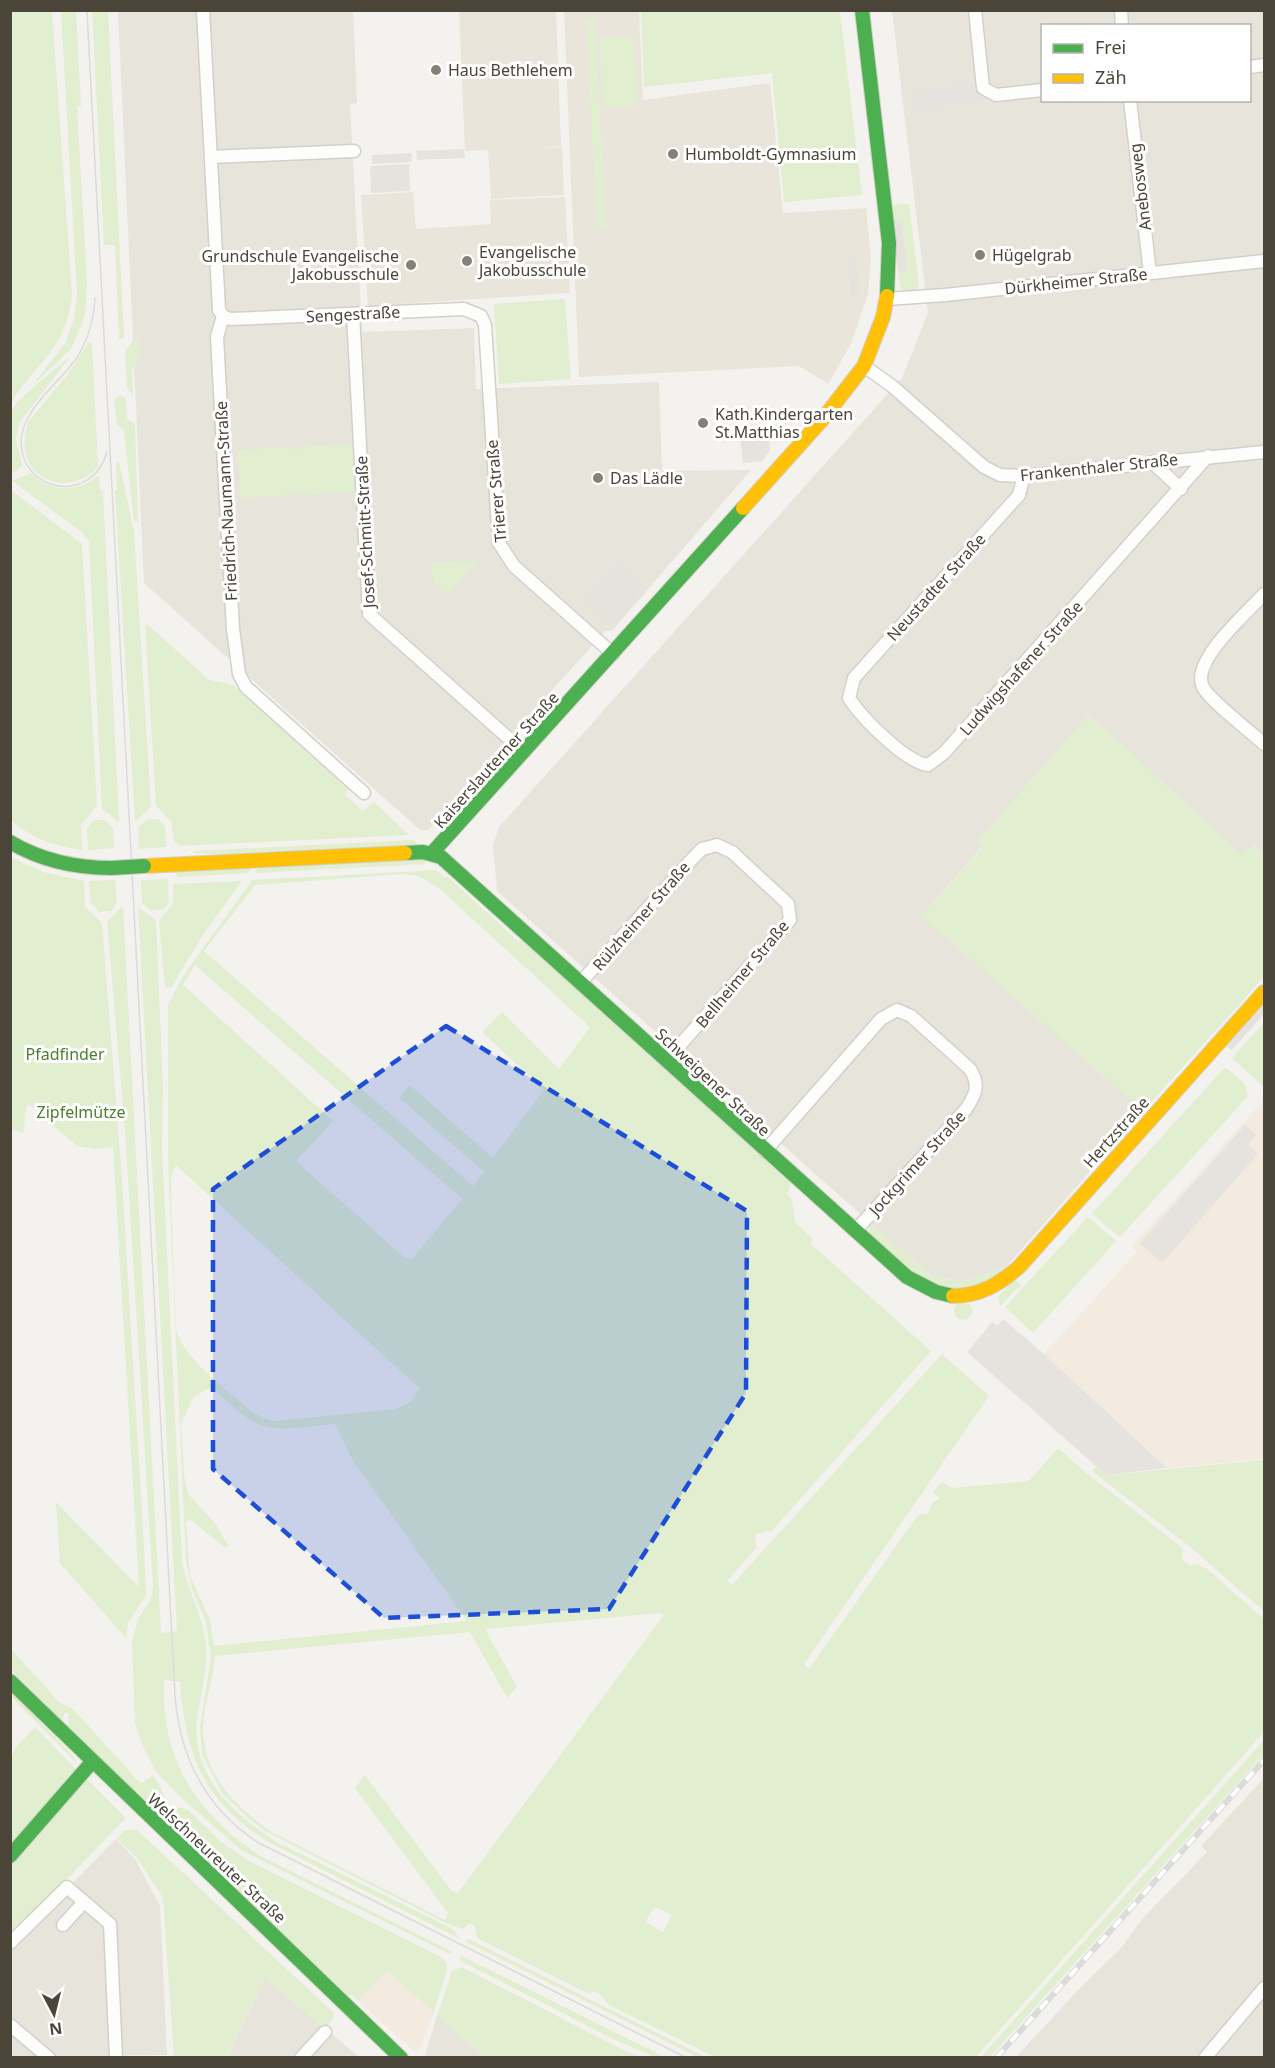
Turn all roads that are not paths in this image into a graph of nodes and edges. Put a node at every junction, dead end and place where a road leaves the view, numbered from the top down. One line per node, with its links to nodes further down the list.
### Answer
1 (202, 10): 7 (street, Friedrich-Naumann-Straße)
2 (862, 10): 10 (main road, Kaiserslauterner Straße)
3 (975, 10): 4 (street)
4 (1041, 90)
5 (1130, 102): 9 (street, Anebosweg)
6 (354, 151): 7 (street)
7 (211, 157): 12 (street, Friedrich-Naumann-Straße)
8 (1264, 261): 9 (street, Dürkheimer Straße)
9 (1150, 273): 10 (street, Dürkheimer Straße)
10 (887, 299): 14 (main road, Kaiserslauterner Straße)
11 (353, 314): 12 (street, Sengestraße); 13 (street, Sengestraße); 24 (street, Josef-Schmitt-Straße)
12 (223, 316): 25 (street, Friedrich-Naumann-Straße)
13 (481, 316): 21 (street, Trierer Straße)
14 (864, 366): 18 (street, Frankenthaler Straße); 21 (main road, Kaiserslauterner Straße)
15 (1264, 452): 16 (street, Frankenthaler Straße)
16 (1208, 456): 17 (street, Frankenthaler Straße); 19 (street, Ludwigshafener Straße)
17 (1152, 462): 18 (street, Frankenthaler Straße); 19 (street)
18 (1024, 476): 22 (street, Neustadter Straße)
19 (1180, 489): 22 (street, Ludwigshafener Straße)
20 (1264, 594): 23 (street)
21 (613, 654): 24 (main road, Kaiserslauterner Straße)
22 (849, 698)
23 (1264, 744)
24 (524, 752): 28 (main road, Kaiserslauterner Straße)
25 (364, 793)
26 (10, 842): 28 (main road, Kaiserslauterner Straße, bridge)
27 (702, 849): 29 (street, Rülzheimer Straße); 31 (street, Bellheimer Straße)
28 (432, 853): 29 (main road, Schweigener Straße)
29 (580, 983): 31 (main road, Schweigener Straße)
30 (1264, 992): 34 (main road, Hertzstraße)
31 (666, 1061): 32 (main road, Schweigener Straße)
32 (765, 1151): 33 (main road, Schweigener Straße); 33 (street, Jockgrimer Straße)
33 (856, 1230): 34 (main road, Schweigener Straße)
34 (988, 1290)
35 (10, 1681): 36 (main road, Welschneureuter Straße)
36 (92, 1762): 37 (main road); 47 (main road, Welschneureuter Straße)
37 (10, 1856)
38 (84, 1902): 39 (street); 40 (street); 45 (street)
39 (63, 1925)
40 (10, 1943)
41 (1262, 1995): 48 (street)
42 (10, 2025): 44 (street)
43 (325, 2032): 46 (street)
44 (49, 2058)
45 (116, 2058)
46 (301, 2058)
47 (401, 2058)
48 (1205, 2058)

